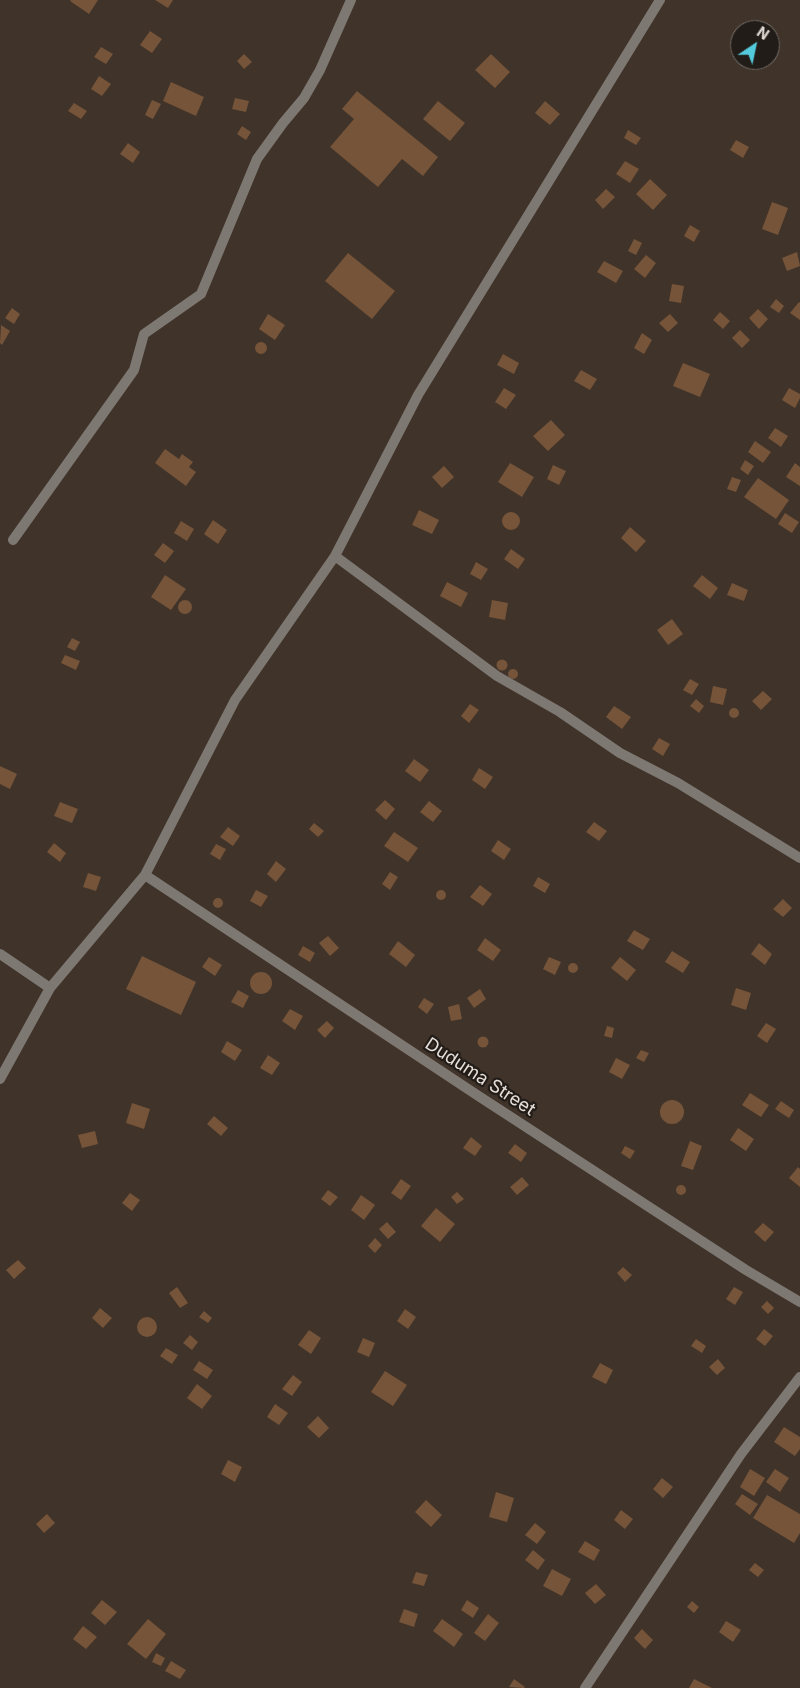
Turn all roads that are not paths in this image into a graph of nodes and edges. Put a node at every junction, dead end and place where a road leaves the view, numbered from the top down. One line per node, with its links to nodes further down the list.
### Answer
1 (351, 0): 3 (street)
2 (660, 0): 4 (street)
3 (13, 540)
4 (335, 556): 5 (street); 6 (street)
5 (800, 858)
6 (146, 875): 8 (street); 10 (street, Duduma Street)
7 (0, 954): 8 (street)
8 (50, 988): 9 (street)
9 (0, 1079)
10 (800, 1302)
11 (800, 1377): 12 (street)
12 (585, 1688)

